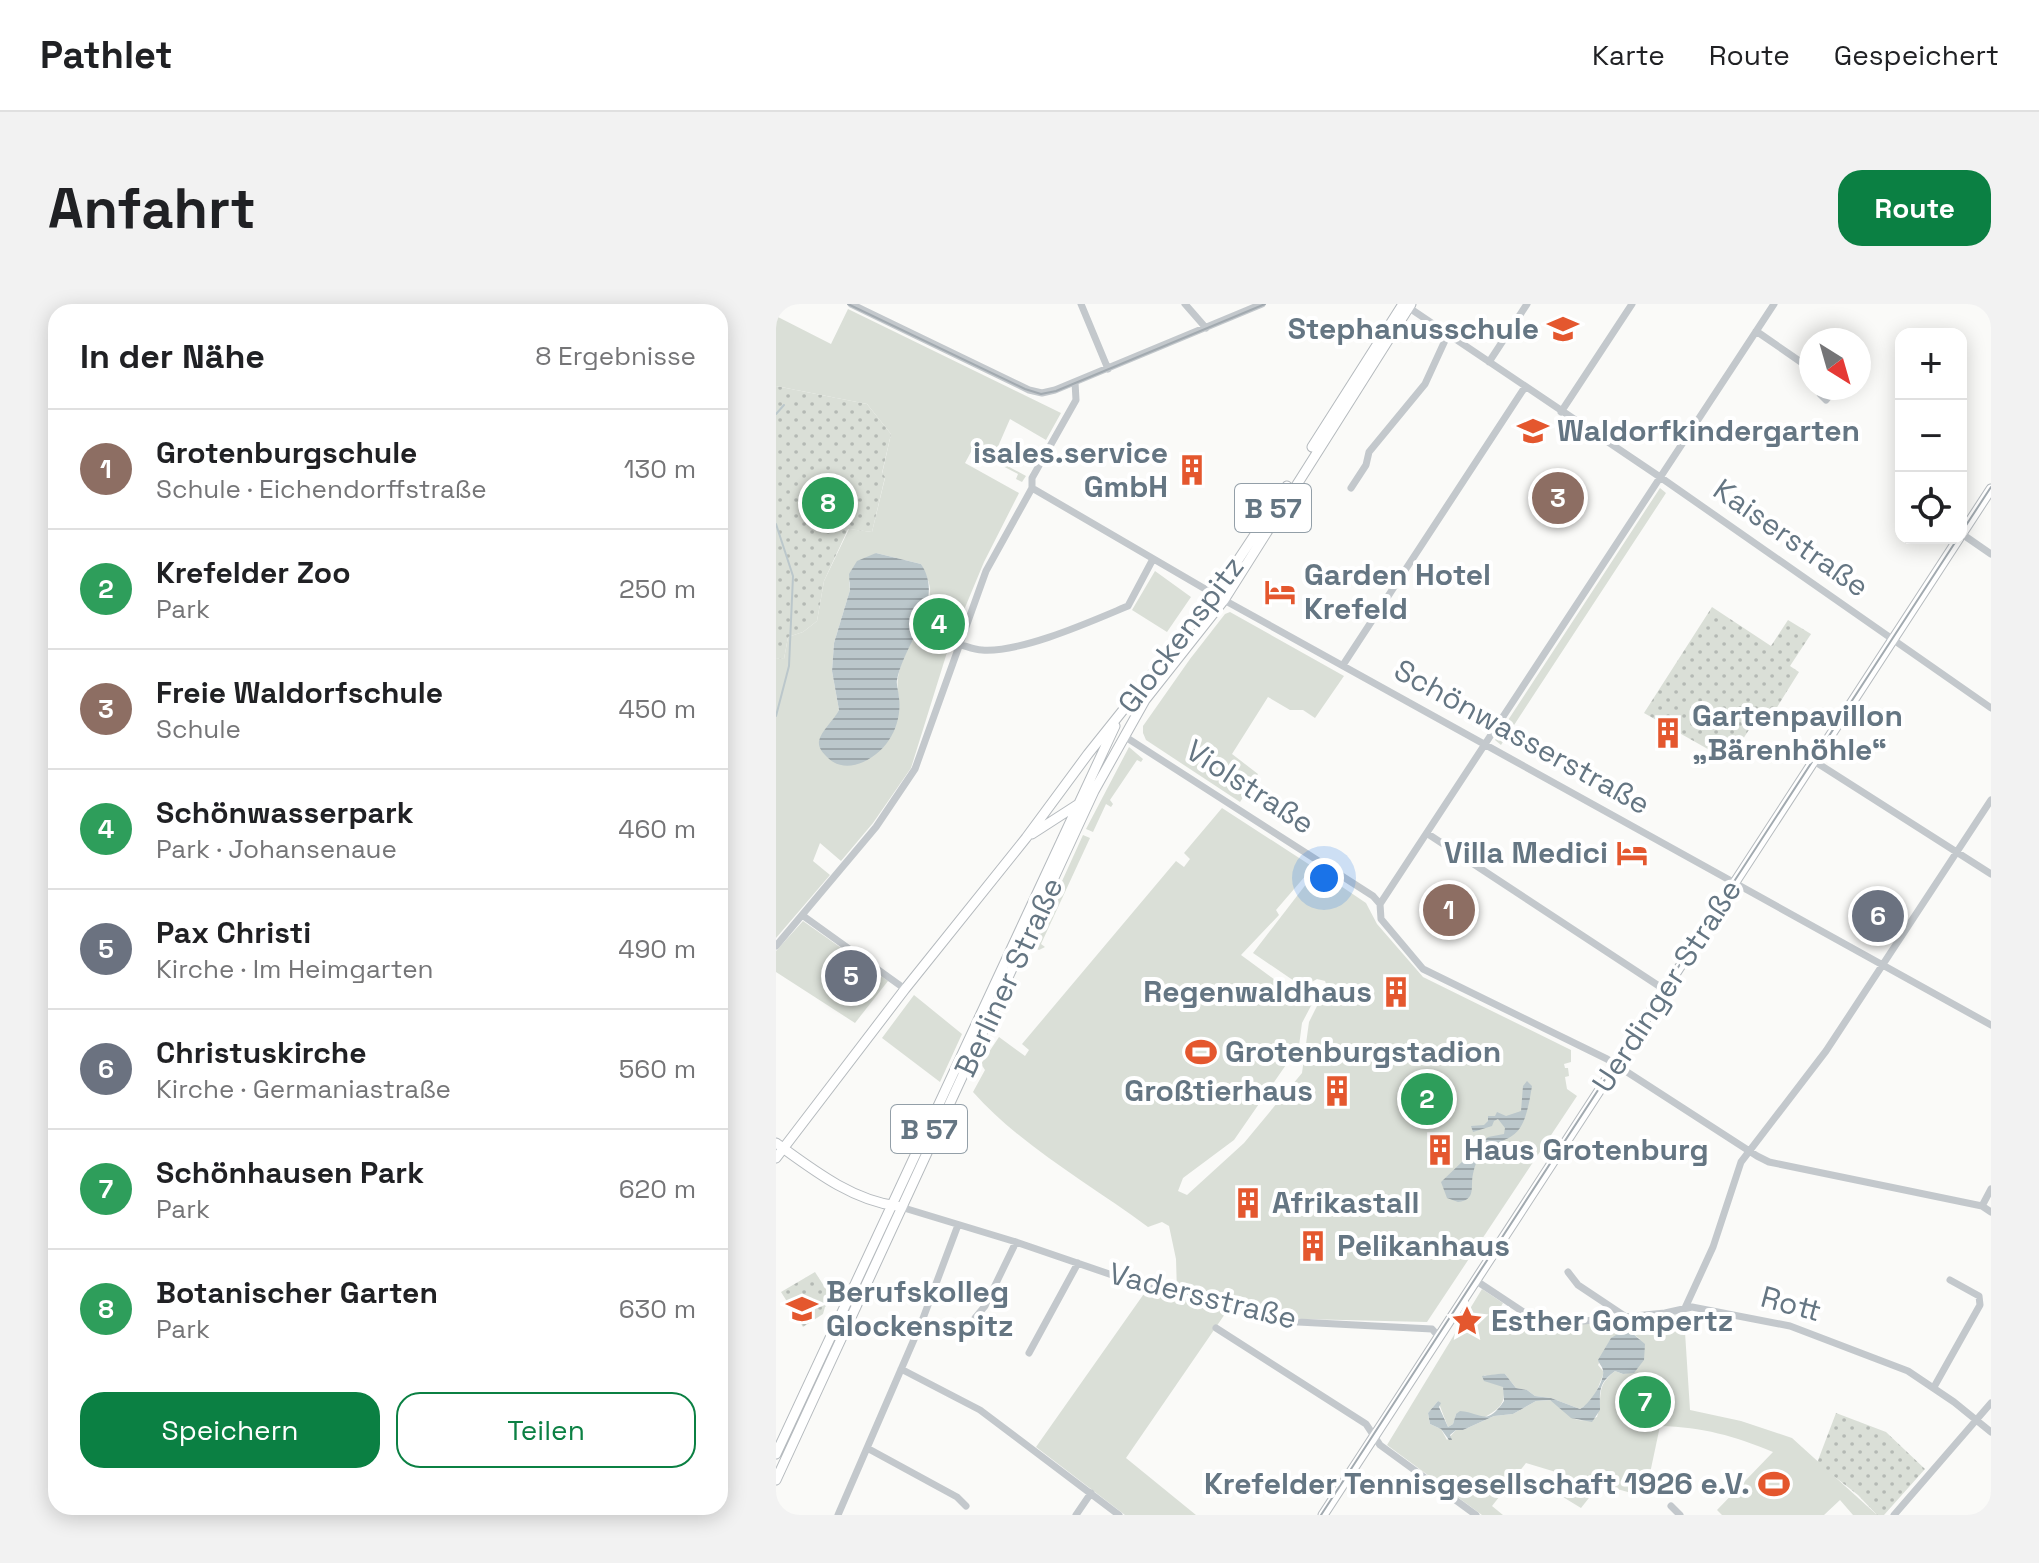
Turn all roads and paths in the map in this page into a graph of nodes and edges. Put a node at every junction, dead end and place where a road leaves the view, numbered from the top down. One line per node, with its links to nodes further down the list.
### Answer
1 (851, 304): 15 (street)
2 (1081, 304): 14 (street)
3 (1185, 304): 9 (street)
4 (1262, 304): 9 (street)
5 (1527, 304): 13 (street)
6 (1632, 304): 17 (street)
7 (1774, 304): 10 (street)
8 (1407, 305): 11 (street, Kaiserstraße); 27 (main road, Glockenspitz / B 57)
9 (1206, 328): 14 (street)
10 (1756, 331): 12 (street); 18 (street)
11 (1448, 334): 13 (street, Kaiserstraße); 20 (street)
12 (1799, 361)
13 (1489, 362): 16 (street, Kaiserstraße)
14 (1108, 369): 15 (street)
15 (1075, 382): 19 (street)
16 (1525, 387): 17 (street, Kaiserstraße); 30 (street)
17 (1561, 412): 18 (street, Kaiserstraße)
18 (1660, 477): 28 (street, Kaiserstraße); 34 (street)
19 (1032, 488): 26 (street, Schönwasserstraße); 29 (street)
20 (1351, 488)
21 (1991, 489): 22 (main road, Uerdinger Straße)
22 (1967, 527)
23 (1967, 540): 25 (street)
24 (1956, 544): 28 (main road, Uerdinger Straße)
25 (1991, 554)
26 (1153, 559): 27 (street, Schönwasserstraße); 29 (street)
27 (1220, 597): 30 (street, Schönwasserstraße); 32 (main road, Glockenspitz / B 57); 33 (main road, Glockenspitz / B 57)
28 (1894, 638): 31 (street, Kaiserstraße); 35 (main road, Uerdinger Straße)
29 (958, 644): 45 (street)
30 (1343, 665): 34 (street, Schönwasserstraße)
31 (1991, 708)
32 (1120, 716): 38 (main road, Berliner Straße / B 57); 40 (main road, Glockenspitz)
33 (1124, 736): 36 (main road, Berliner Straße / B 57); 44 (street, Violstraße)
34 (1486, 744): 39 (street); 43 (street, Schönwasserstraße)
35 (1814, 761): 41 (street); 43 (main road, Uerdinger Straße)
36 (1094, 791): 38 (main road, Glockenspitz); 58 (main road, Berliner Straße / B 57)
37 (1991, 800): 41 (street)
38 (1080, 803): 40 (main road, Glockenspitz); 56 (main road, Berliner Straße / B 57)
39 (1428, 834): 44 (street); 49 (street)
40 (1026, 838): 48 (main road, Glockenspitz)
41 (1956, 853): 42 (street); 47 (street)
42 (1991, 874)
43 (1734, 884): 47 (street, Schönwasserstraße); 49 (main road, Uerdinger Straße)
44 (1380, 904): 51 (street, Violstraße)
45 (802, 915): 46 (street); 48 (street)
46 (776, 946)
47 (1882, 964): 50 (street, Schönwasserstraße); 53 (street)
48 (905, 989): 52 (main road, Glockenspitz)
49 (1665, 990): 51 (main road, Uerdinger Straße)
50 (1991, 1025)
51 (1616, 1065): 53 (street, Violstraße); 64 (main road, Uerdinger Straße)
52 (780, 1146): 54 (main road, Glockenspitz); 56 (main road, Vadersstraße)
53 (1748, 1151): 57 (street, Violstraße); 66 (street)
54 (776, 1158)
55 (1991, 1189): 57 (street)
56 (893, 1206): 58 (main road, Vadersstraße); 79 (main road, Berliner Straße / B 57)
57 (1982, 1206): 59 (street)
58 (904, 1208): 60 (street, Vadersstraße); 80 (main road, Berliner Straße / B 57)
59 (1991, 1212)
60 (958, 1225): 61 (street, Vadersstraße); 72 (street)
61 (1016, 1242): 62 (street, Vadersstraße); 68 (street)
62 (1078, 1263): 70 (street, Vadersstraße); 71 (street)
63 (1568, 1272): 67 (street)
64 (1475, 1280): 67 (street, Rott); 70 (main road, Uerdinger Straße)
65 (1950, 1280): 73 (street)
66 (1685, 1308): 67 (street, Rott); 73 (street, Rott)
67 (1626, 1317)
68 (975, 1318)
69 (1216, 1328): 77 (street, Vadersstraße)
70 (1439, 1337): 77 (main road, Uerdinger Straße)
71 (1029, 1353)
72 (901, 1369): 78 (street); 81 (street)
73 (1934, 1387): 75 (street, Rott)
74 (1991, 1403): 75 (street)
75 (1978, 1420): 76 (street, Rott); 90 (street)
76 (1991, 1432)
77 (1374, 1436): 87 (main road, Uerdinger Straße); 88 (street, Vadersstraße)
78 (867, 1448): 82 (street); 84 (street)
79 (776, 1454)
80 (776, 1480)
81 (1091, 1493): 85 (street); 86 (street)
82 (966, 1506)
83 (1671, 1506): 89 (street)
84 (838, 1515)
85 (1076, 1515)
86 (1119, 1515)
87 (1323, 1515)
88 (1476, 1515)
89 (1680, 1515)
90 (1894, 1515)

